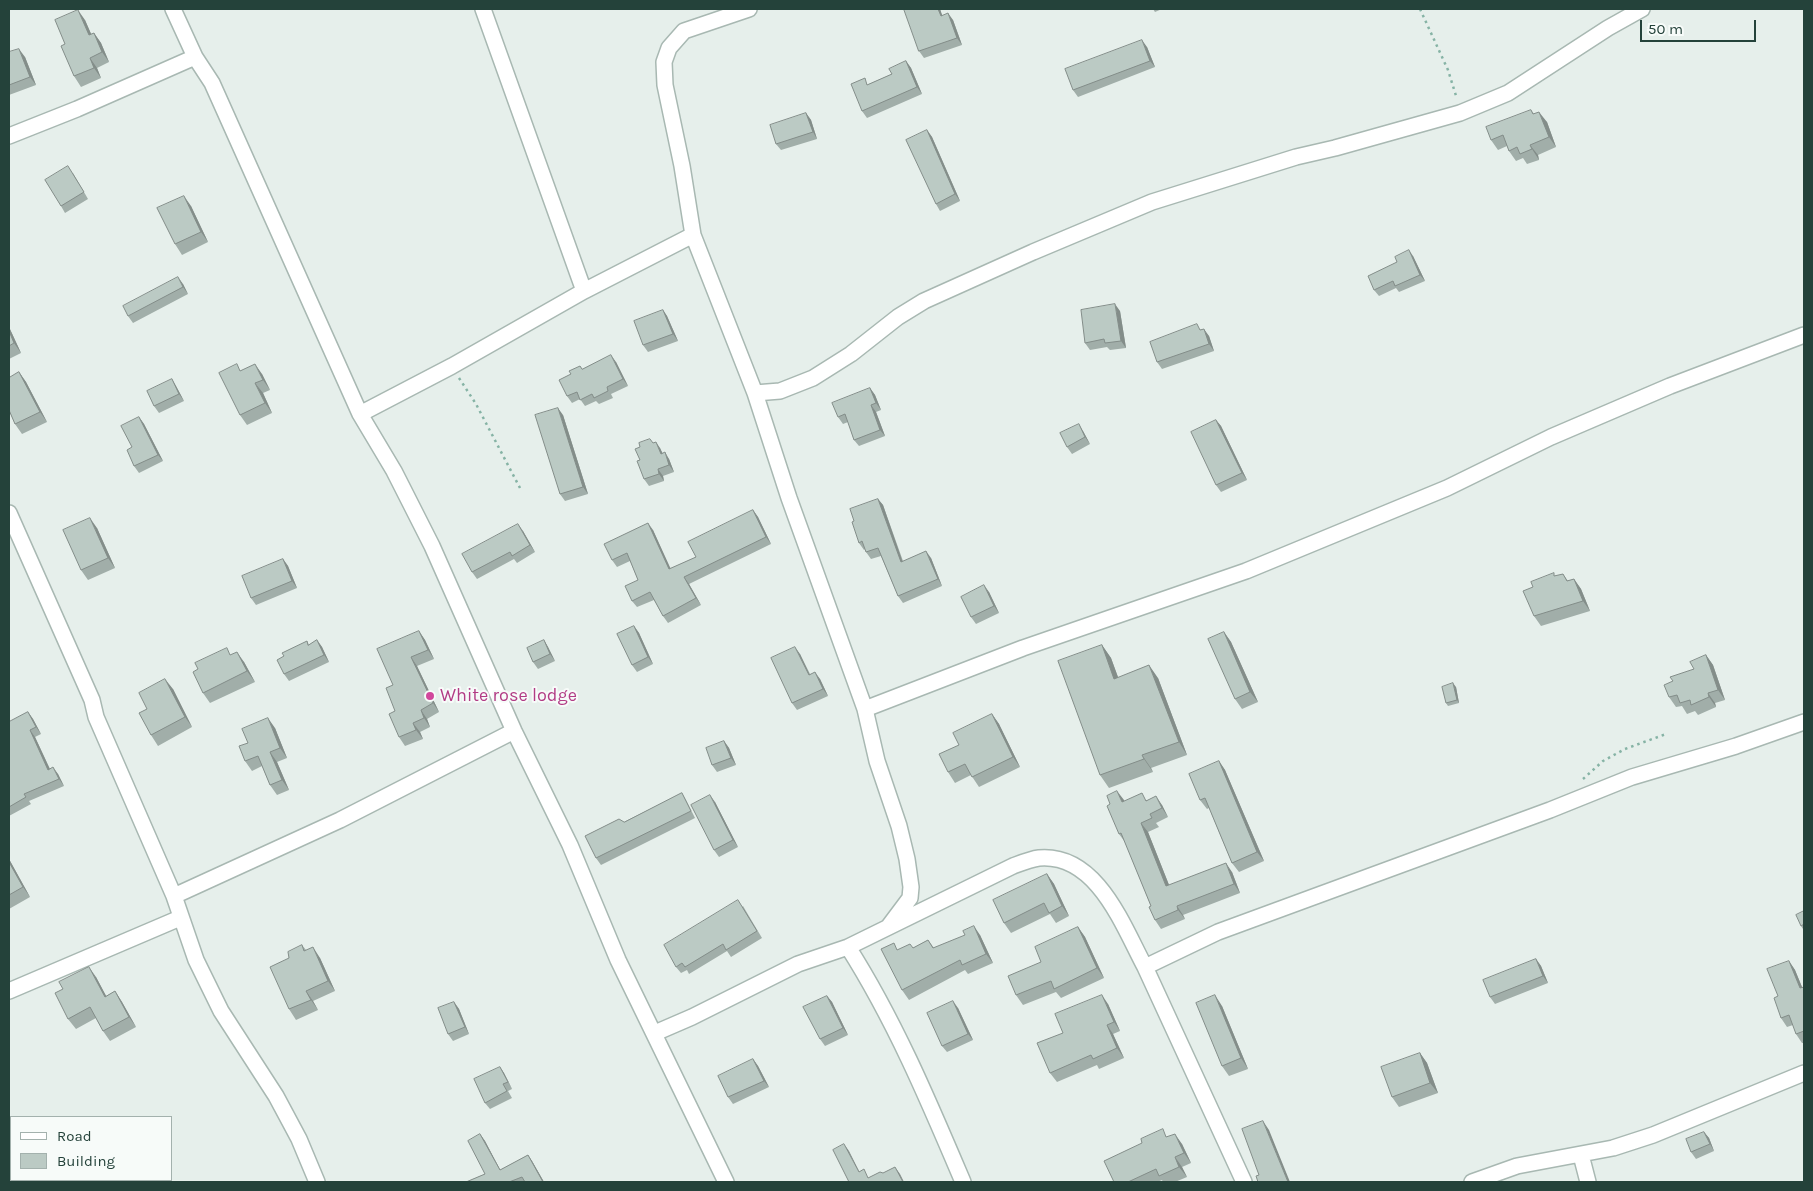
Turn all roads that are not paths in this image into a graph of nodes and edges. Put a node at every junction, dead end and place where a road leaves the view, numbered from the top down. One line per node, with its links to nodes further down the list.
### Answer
1 (173, 9): 5 (street)
2 (483, 9): 8 (street)
3 (749, 9): 7 (street)
4 (1642, 9): 10 (street)
5 (196, 57): 6 (street); 11 (street)
6 (9, 136)
7 (693, 235): 8 (street); 10 (street)
8 (584, 291): 11 (street)
9 (1804, 335): 13 (street)
10 (755, 393): 13 (street)
11 (360, 414): 15 (street)
12 (9, 513): 16 (street)
13 (865, 709): 18 (street)
14 (1804, 722): 20 (street)
15 (514, 731): 16 (street); 22 (street)
16 (174, 896): 17 (street)
17 (180, 918): 21 (street); 25 (street)
18 (887, 929): 19 (street); 20 (street)
19 (848, 947): 22 (street); 27 (street)
20 (1145, 967): 28 (street)
21 (9, 991)
22 (655, 1033): 26 (street)
23 (1804, 1073): 24 (street)
24 (1581, 1155): 29 (street); 30 (street)
25 (317, 1182)
26 (726, 1182)
27 (963, 1182)
28 (1244, 1182)
29 (1472, 1182)
30 (1588, 1182)

